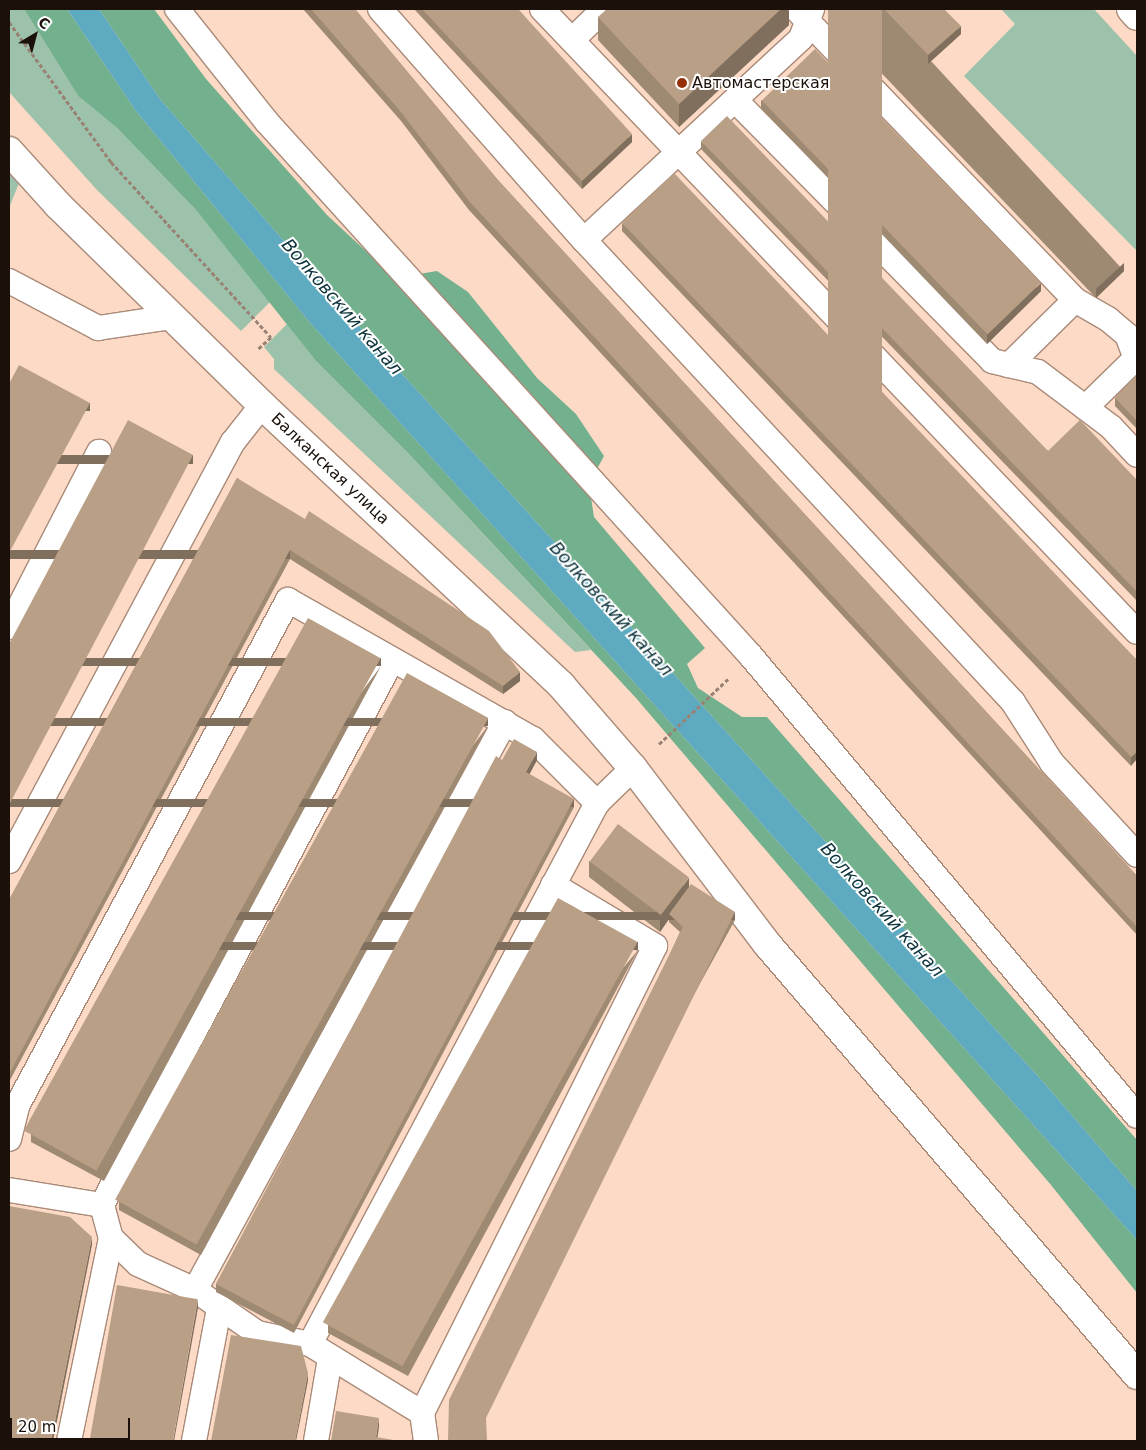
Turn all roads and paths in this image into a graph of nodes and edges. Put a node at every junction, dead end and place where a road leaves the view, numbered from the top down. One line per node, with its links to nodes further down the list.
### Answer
1 (177, 9): 34 (lane)
2 (380, 9): 13 (lane)
3 (542, 9): 9 (lane)
4 (604, 9): 9 (lane)
5 (1131, 9): 7 (street)
6 (805, 13): 10 (lane); 15 (lane)
7 (1137, 16)
8 (9, 22): 17 (path)
9 (572, 40): 12 (lane)
10 (735, 100): 12 (lane); 18 (lane)
11 (9, 151): 16 (street, Балканская улица)
12 (679, 152): 13 (lane); 24 (lane)
13 (584, 240): 31 (lane)
14 (9, 281): 16 (lane)
15 (1075, 300): 18 (lane); 20 (lane)
16 (172, 317): 19 (street, Балканская улица)
17 (271, 337)
18 (1009, 365): 20 (lane)
19 (262, 405): 29 (street, Балканская улица); 32 (lane)
20 (1085, 408): 22 (lane)
21 (99, 452): 23 (lane)
22 (1137, 455)
23 (9, 627)
24 (1137, 632)
25 (392, 660): 27 (lane); 35 (lane); 37 (lane)
26 (731, 676): 28 (path)
27 (505, 722): 30 (lane); 39 (lane)
28 (657, 745)
29 (641, 778): 30 (lane); 43 (street, Балканская улица)
30 (597, 803): 33 (lane)
31 (1134, 846)
32 (9, 861)
33 (553, 885): 41 (lane); 44 (lane)
34 (1137, 1116)
35 (9, 1139)
36 (9, 1190): 37 (lane)
37 (102, 1205): 38 (lane)
38 (111, 1238): 39 (lane); 45 (lane)
39 (195, 1290): 40 (lane)
40 (219, 1309): 41 (lane); 46 (lane)
41 (310, 1344): 42 (lane)
42 (330, 1358): 44 (lane); 47 (lane)
43 (1137, 1375)
44 (422, 1412): 48 (lane)
45 (69, 1441)
46 (194, 1441)
47 (316, 1441)
48 (426, 1441)

